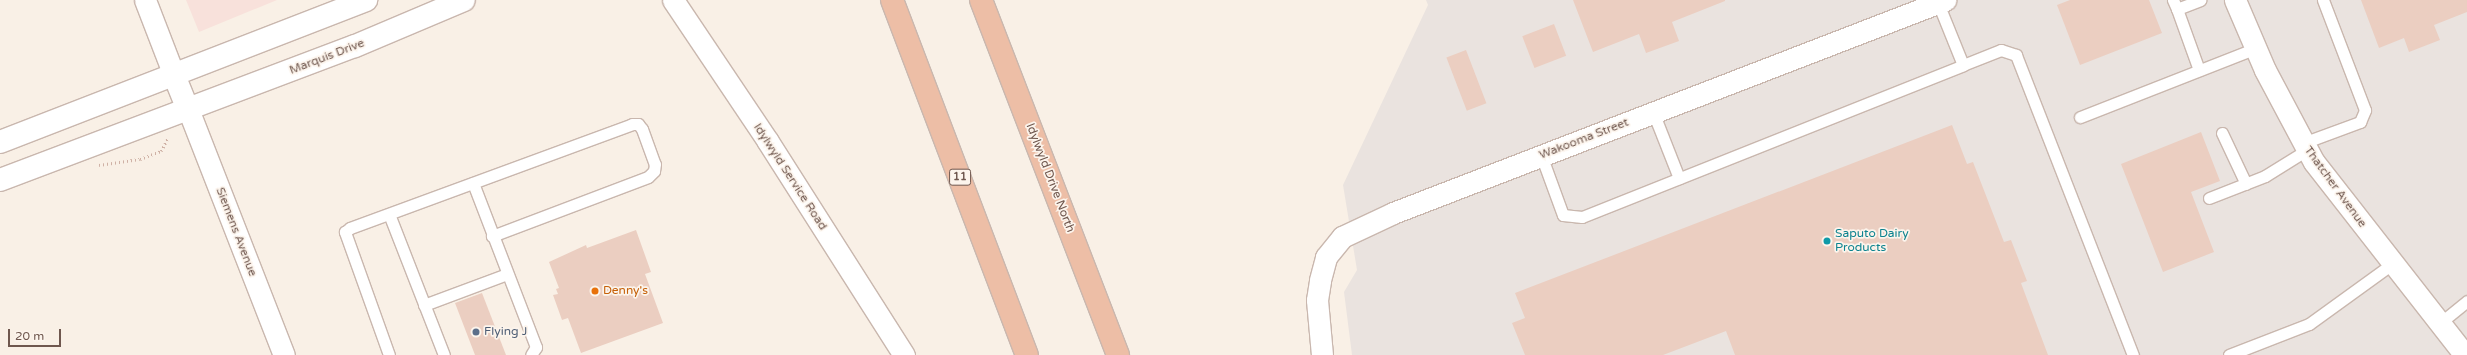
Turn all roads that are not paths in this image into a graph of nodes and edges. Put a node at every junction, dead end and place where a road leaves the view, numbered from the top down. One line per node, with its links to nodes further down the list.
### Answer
1 (145, 0): 15 (street)
2 (366, 0): 15 (main road)
3 (464, 0): 16 (main road, Marquis Drive)
4 (673, 0): 39 (street, Idylwyld Service Road)
5 (892, 0): 40 (highway, 11)
6 (981, 0): 41 (highway, Idylwyld Drive North)
7 (2200, 0): 11 (lane)
8 (2235, 0): 12 (street, Thatcher Avenue)
9 (2323, 0): 21 (lane)
10 (1942, 1): 13 (lane); 17 (street, Wakooma Street)
11 (2175, 5): 14 (lane)
12 (2256, 48): 14 (lane); 21 (street, Thatcher Avenue)
13 (1962, 65): 23 (lane); 43 (lane)
14 (2199, 70): 18 (lane)
15 (174, 75): 16 (main road); 20 (main road)
16 (188, 109): 24 (main road, Marquis Drive); 35 (street, Siemens Avenue)
17 (1653, 112): 22 (street, Wakooma Street); 23 (lane)
18 (2080, 117)
19 (2222, 133): 26 (lane)
20 (0, 142)
21 (2305, 146): 26 (lane); 30 (street, Thatcher Avenue)
22 (1541, 155): 23 (lane); 42 (street, Wakooma Street)
23 (1679, 178)
24 (0, 180)
25 (473, 183): 28 (lane); 29 (lane); 29 (lane)
26 (2246, 184): 27 (lane)
27 (2209, 198)
28 (389, 214): 33 (lane); 36 (lane)
29 (492, 236): 31 (lane)
30 (2392, 264): 34 (street, Thatcher Avenue); 44 (lane)
31 (508, 274): 33 (lane); 38 (lane)
32 (2467, 301): 34 (lane)
33 (424, 305): 37 (lane)
34 (2440, 324): 45 (street, Thatcher Avenue)
35 (284, 355)
36 (389, 355)
37 (444, 355)
38 (531, 355)
39 (904, 355)
40 (1027, 355)
41 (1118, 355)
42 (1322, 355)
43 (2133, 355)
44 (2229, 355)
45 (2466, 355)

